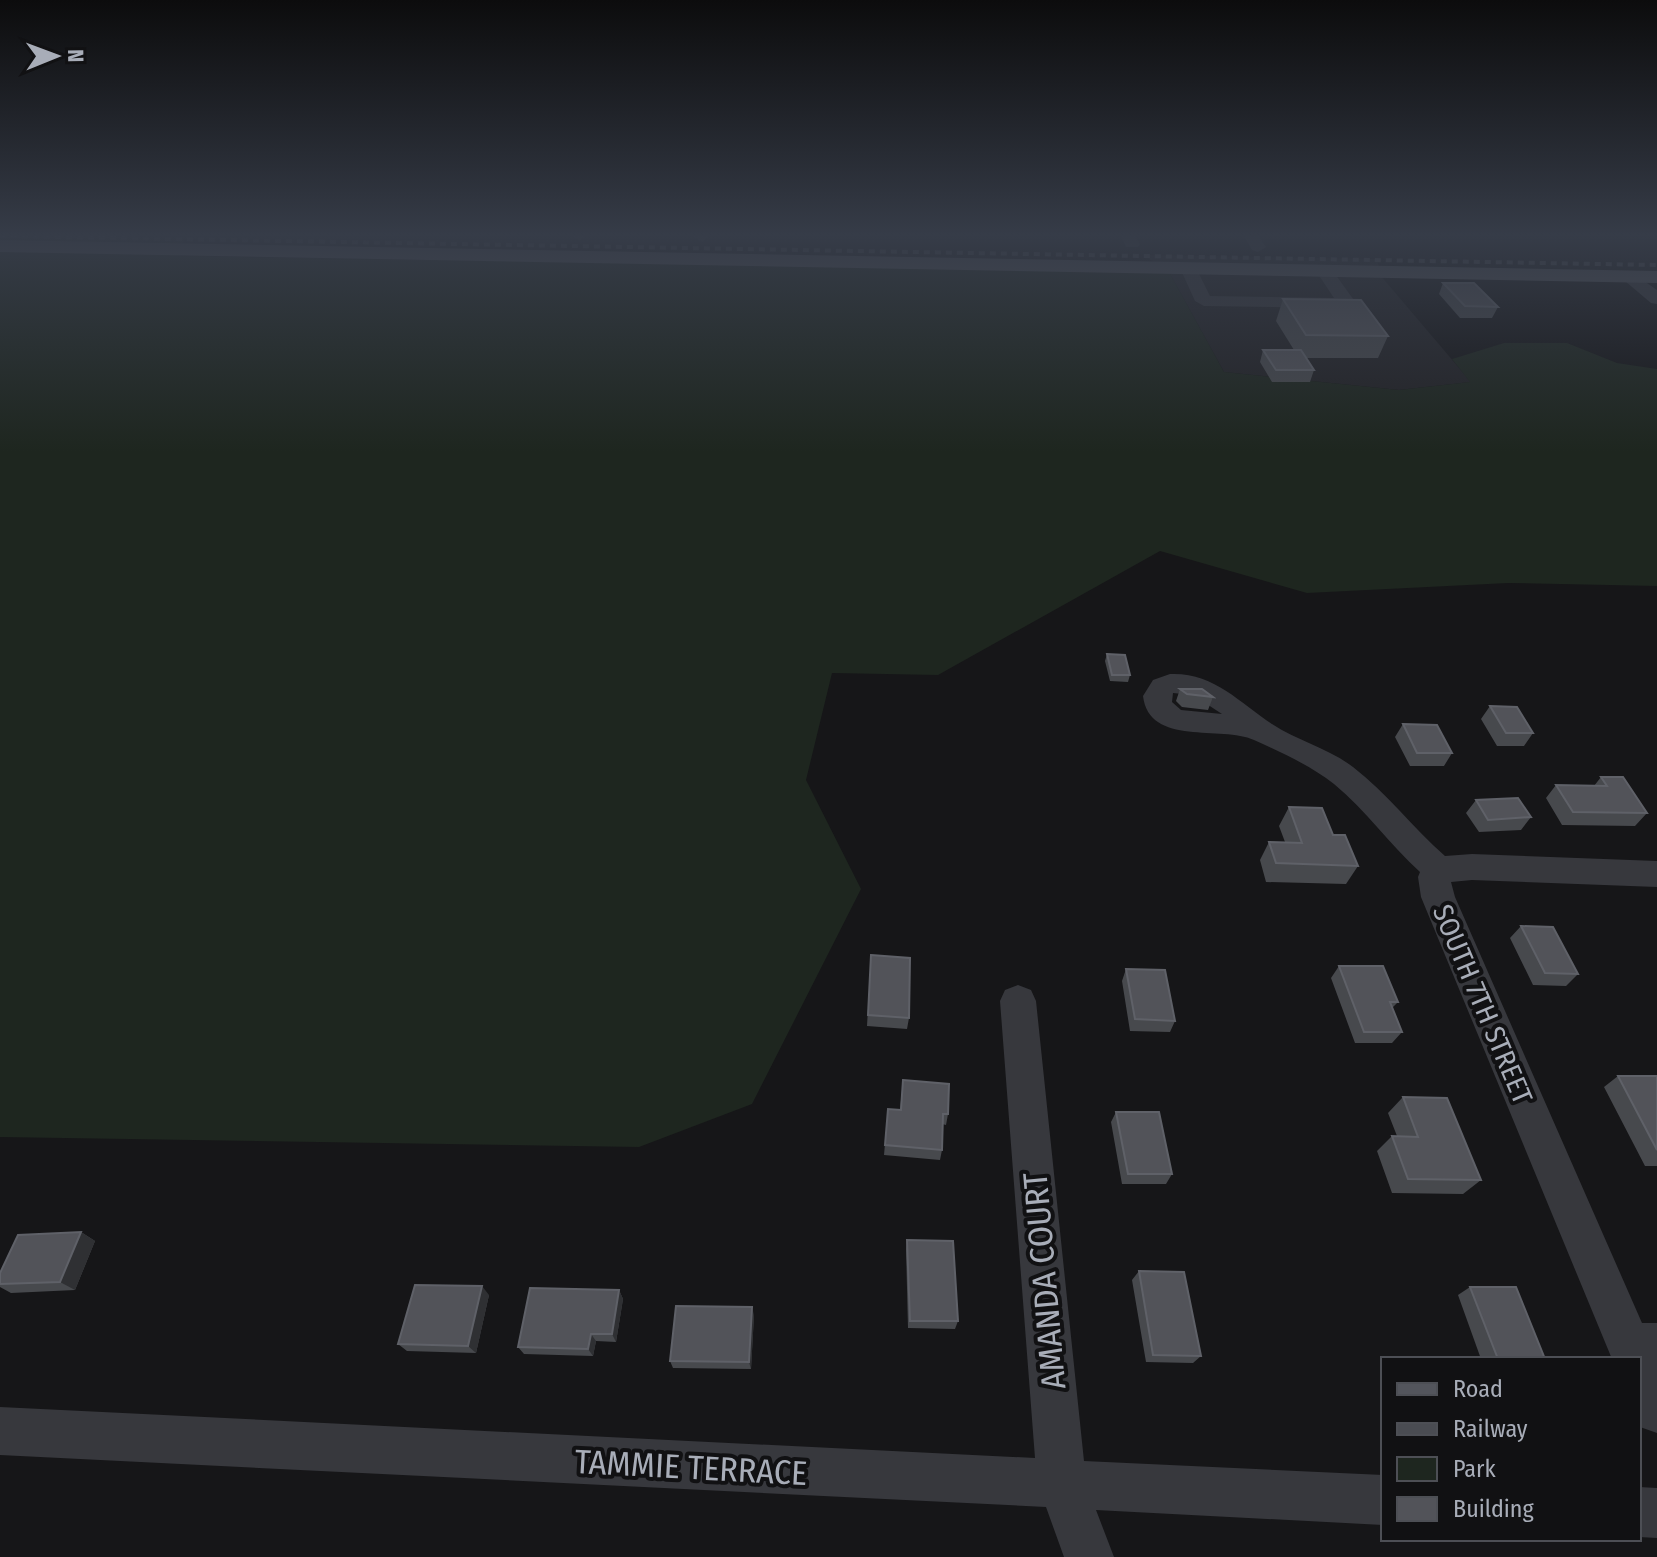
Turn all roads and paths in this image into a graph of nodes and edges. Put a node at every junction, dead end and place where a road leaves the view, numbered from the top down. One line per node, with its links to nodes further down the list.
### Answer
1 (1259, 729): 2 (street)
2 (1439, 870): 3 (street, SOUTH 7TH STREET); 5 (street, SOUTH 7TH STREET)
3 (1657, 874)
4 (1018, 1001): 9 (street, AMANDA COURT)
5 (1640, 1354)
6 (1641, 1357): 7 (street, SOUTH 7TH STREET)
7 (1657, 1410)
8 (0, 1431): 9 (street, TAMMIE TERRACE)
9 (1062, 1486): 10 (street, TAMMIE TERRACE); 11 (street, AMANDA COURT)
10 (1381, 1500)
11 (1089, 1557)

